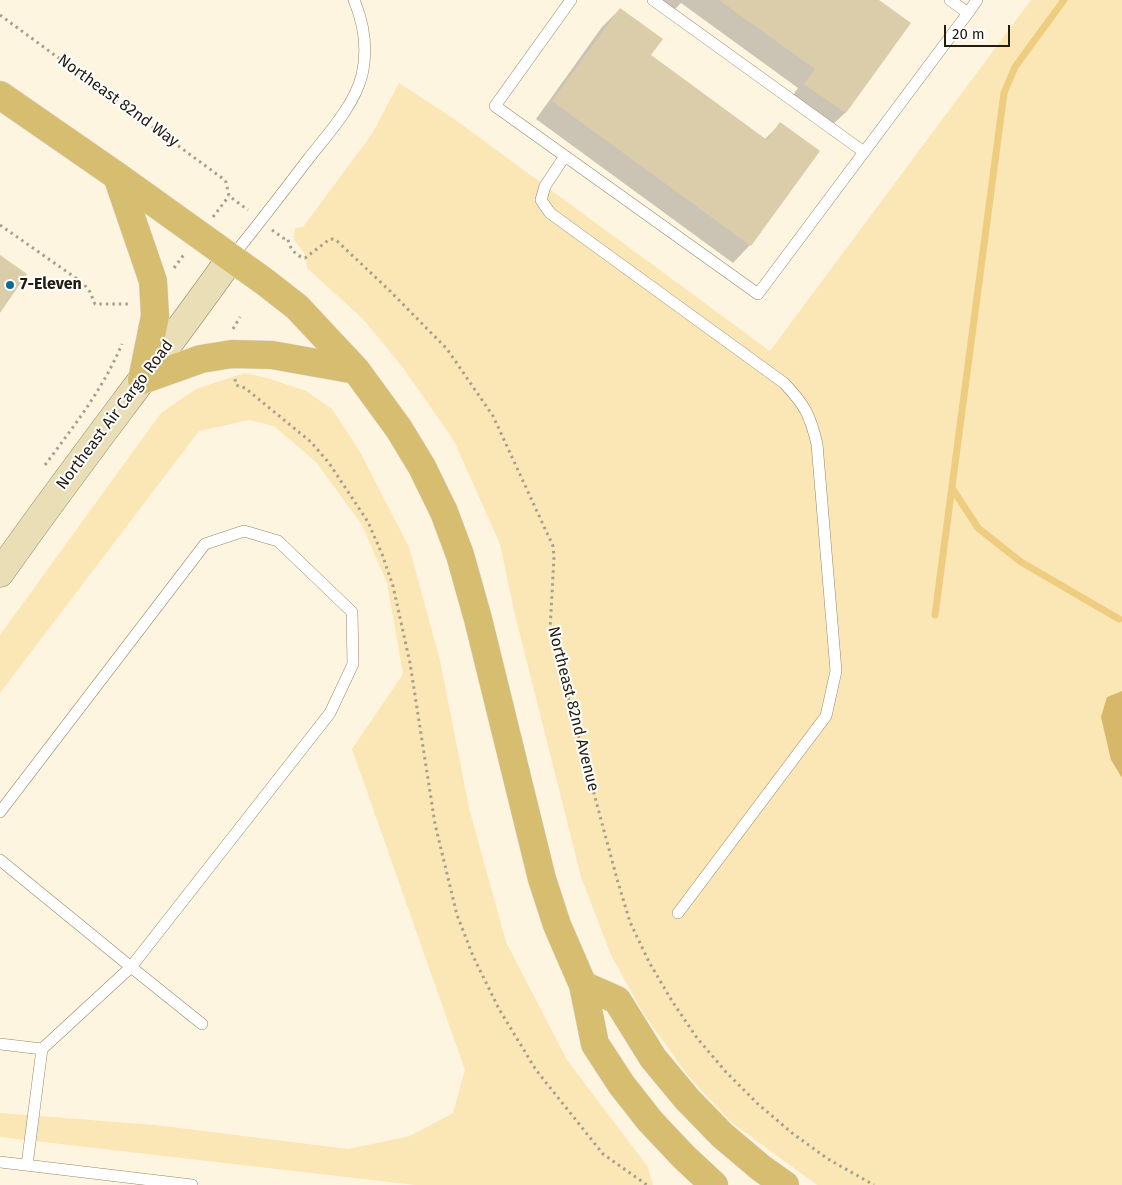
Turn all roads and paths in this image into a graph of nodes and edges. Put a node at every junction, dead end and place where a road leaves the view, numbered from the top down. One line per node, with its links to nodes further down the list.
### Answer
1 (354, 0): 17 (lane)
2 (571, 0): 10 (lane)
3 (653, 0): 9 (lane)
4 (950, 0): 6 (lane)
5 (977, 0): 6 (lane)
6 (968, 13): 9 (lane)
7 (0, 15): 12 (path, Northeast 82nd Way)
8 (0, 95): 11 (main road)
9 (864, 152): 10 (lane)
10 (565, 156): 29 (lane)
11 (117, 176): 17 (main road); 23 (main road)
12 (228, 194): 13 (path); 14 (path)
13 (224, 203)
14 (240, 204)
15 (0, 224): 18 (path)
16 (283, 238): 41 (path, Northeast 82nd Avenue)
17 (231, 258): 22 (main road); 23 (street, Northeast Air Cargo Road)
18 (131, 313)
19 (240, 317): 20 (path)
20 (232, 331)
21 (124, 339): 25 (path)
22 (356, 370): 23 (main road); 31 (main road)
23 (142, 380): 26 (street, Northeast Air Cargo Road)
24 (236, 385): 38 (path)
25 (43, 467)
26 (0, 573)
27 (0, 812): 30 (lane)
28 (0, 860): 30 (lane)
29 (678, 913)
30 (131, 967): 32 (lane); 34 (lane)
31 (583, 985): 39 (main road); 40 (main road)
32 (202, 1024)
33 (0, 1044): 34 (lane)
34 (42, 1049): 36 (lane)
35 (0, 1162): 36 (lane)
36 (26, 1165): 37 (lane)
37 (192, 1185)
38 (647, 1185)
39 (714, 1185)
40 (785, 1185)
41 (874, 1185)

